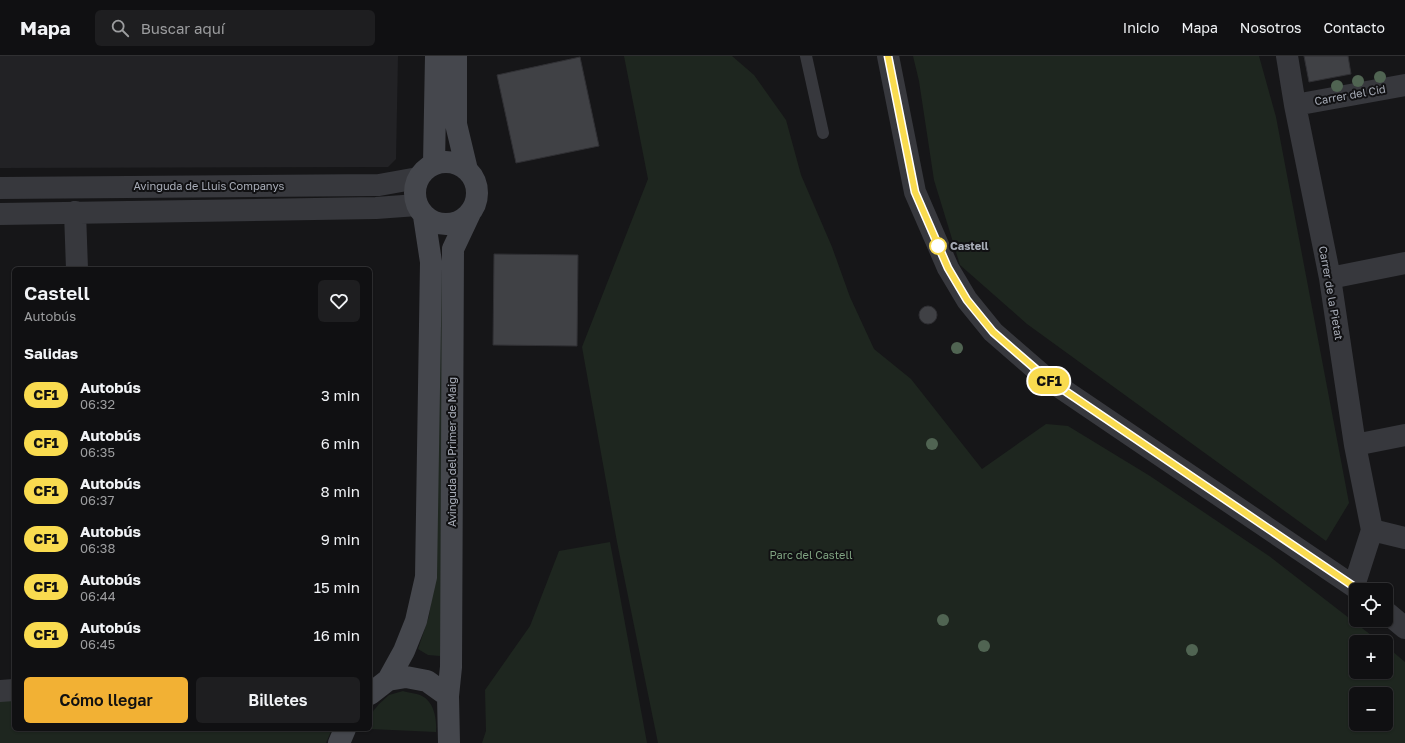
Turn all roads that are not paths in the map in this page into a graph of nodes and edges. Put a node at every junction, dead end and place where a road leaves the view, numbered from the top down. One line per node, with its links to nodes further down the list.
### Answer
1 (436, 56): 10 (street)
2 (456, 56): 9 (street)
3 (806, 56): 8 (lane)
4 (888, 56): 23 (street)
5 (1287, 56): 7 (street, Carrer de la Pietat)
6 (1405, 85): 7 (street, Carrer del Cid)
7 (1295, 105): 18 (street, Carrer de la Pietat)
8 (823, 133)
9 (467, 170): 10 (street); 14 (street)
10 (426, 171): 11 (street, Avinguda de Lluis Companys); 12 (street)
11 (0, 188)
12 (421, 210): 13 (street); 14 (street); 27 (street, Avinguda del Primer de Maig)
13 (75, 212): 15 (street); 17 (street)
14 (470, 213): 31 (street, Avinguda del Primer de Maig)
15 (0, 214)
16 (1405, 263): 18 (street)
17 (77, 267)
18 (1330, 278): 20 (street, Carrer de la Pietat)
19 (1405, 435): 20 (street)
20 (1355, 445): 21 (street, Carrer de la Pietat)
21 (1372, 530): 22 (street); 24 (street)
22 (1405, 538)
23 (1350, 583)
24 (1358, 583)
25 (1393, 618): 26 (street)
26 (1405, 628)
27 (388, 680): 30 (street); 31 (street)
28 (12, 690): 29 (street)
29 (0, 691)
30 (372, 692)
31 (448, 696): 34 (street, Avinguda del Primer de Maig)
32 (344, 731): 33 (street)
33 (339, 743)
34 (449, 743)

